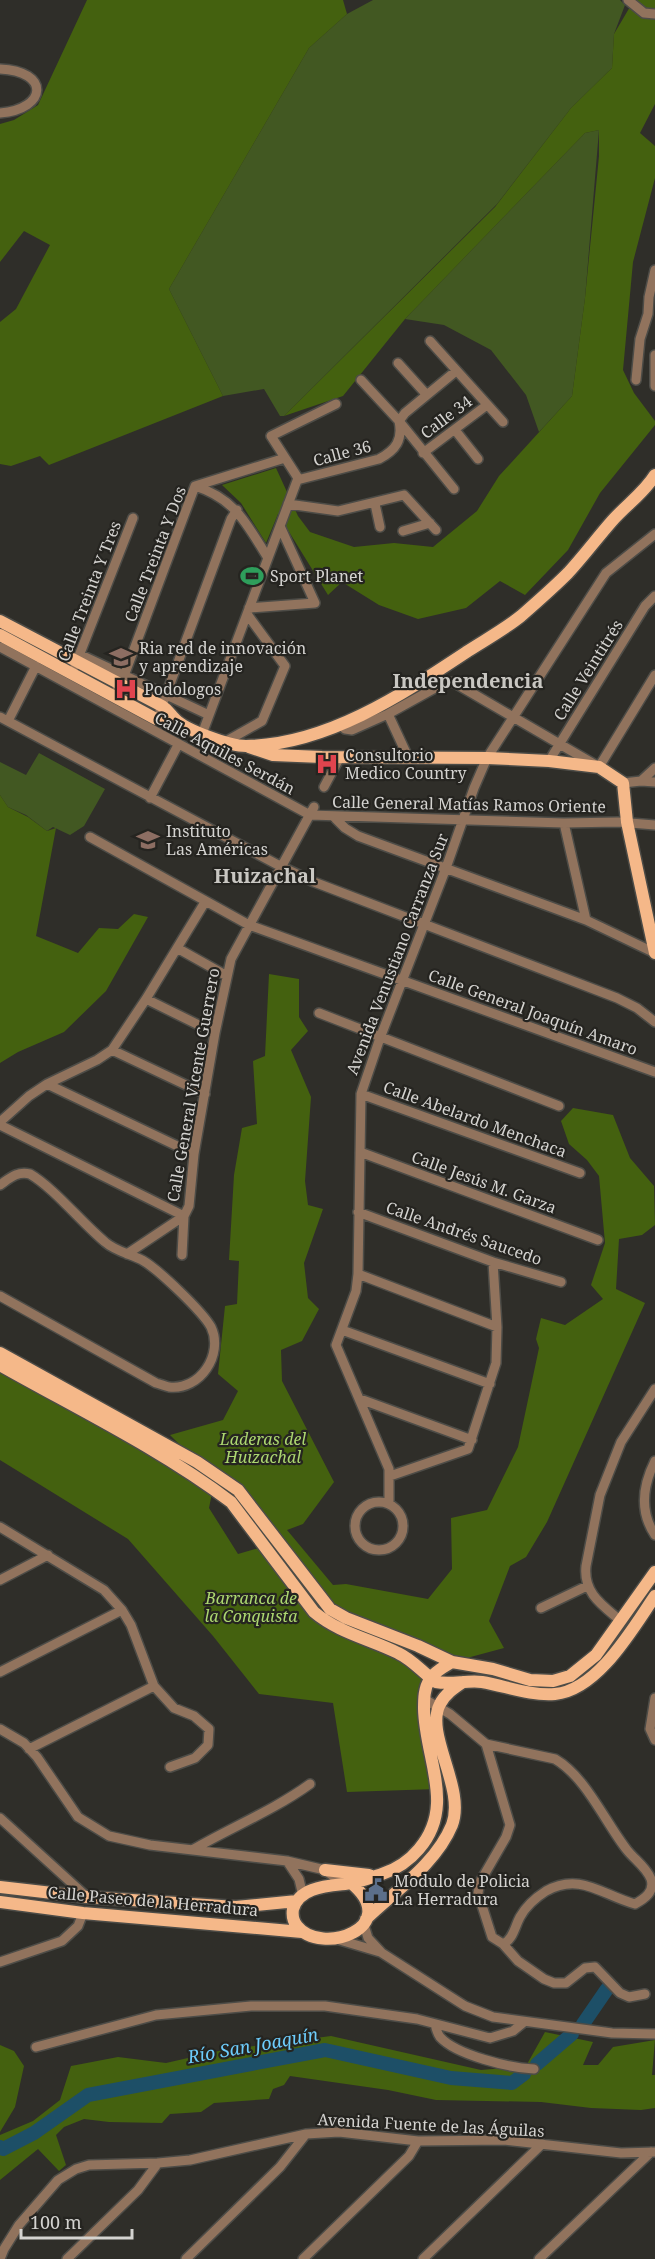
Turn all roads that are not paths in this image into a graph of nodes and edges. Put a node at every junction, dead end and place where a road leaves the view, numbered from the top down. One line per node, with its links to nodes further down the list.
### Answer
1 (628, 0): 2 (street)
2 (655, 14)
3 (0, 69): 4 (street)
4 (0, 113)
5 (655, 270): 7 (street)
6 (655, 303): 7 (street)
7 (648, 314): 13 (street)
8 (430, 341): 11 (street)
9 (655, 355): 14 (street)
10 (398, 363): 15 (street)
11 (456, 371): 15 (street); 17 (street)
12 (360, 380): 18 (street)
13 (636, 380)
14 (655, 386)
15 (426, 394): 18 (street)
16 (336, 404): 22 (street)
17 (487, 405): 19 (street); 20 (street, Calle 34)
18 (399, 421): 21 (street); 25 (street, Calle 36)
19 (503, 422)
20 (455, 429): 21 (street, Calle 34); 23 (street)
21 (423, 453): 27 (street)
22 (285, 458): 25 (street); 26 (street)
23 (478, 459)
24 (655, 475): 53 (main road)
25 (298, 478): 28 (street)
26 (195, 486): 30 (street, Calle Treinta Y Dos); 45 (street, Calle Treinta Y Dos)
27 (454, 489)
28 (288, 504): 29 (street); 32 (street)
29 (375, 504): 33 (street); 34 (street)
30 (237, 510): 36 (street, Calle Treinta Y Dos); 46 (street)
31 (133, 518): 42 (street, Calle Treinta Y Tres)
32 (280, 526): 36 (street); 38 (street)
33 (380, 527)
34 (403, 531)
35 (655, 534): 49 (street, Avenida Venustiano Carranza Sur)
36 (268, 558): 38 (street)
37 (655, 597): 56 (street, Calle Veintitrés)
38 (248, 611): 48 (street); 55 (street)
39 (0, 621): 42 (main road)
40 (0, 635): 42 (main road)
41 (0, 647): 43 (street, Calle Aquiles Serdán)
42 (76, 664): 45 (main road); 45 (street)
43 (36, 666): 50 (street); 57 (street, Calle Aquiles Serdán)
44 (655, 675): 63 (street)
45 (119, 686): 46 (main road); 51 (main road)
46 (164, 701): 48 (street); 51 (street); 52 (main road)
47 (388, 714): 49 (street); 53 (street); 60 (street)
48 (209, 716): 54 (street)
49 (514, 718): 56 (street); 61 (street, Avenida Venustiano Carranza Sur)
50 (4, 719): 69 (street)
51 (156, 719): 52 (main road)
52 (175, 720): 54 (main road)
53 (340, 724): 58 (main road)
54 (202, 734): 55 (main road)
55 (225, 742): 58 (main road)
56 (560, 744): 62 (street, Calle Veintitrés); 63 (street)
57 (178, 745): 69 (street); 70 (street, Calle Aquiles Serdán)
58 (245, 746): 59 (main road)
59 (340, 757): 60 (main road); 68 (street)
60 (408, 757): 61 (main road)
61 (488, 758): 62 (main road); 72 (street, Avenida Venustiano Carranza Sur)
62 (549, 761): 63 (main road)
63 (598, 767): 67 (main road)
64 (655, 768): 65 (street)
65 (641, 781): 66 (street); 67 (street)
66 (655, 782)
67 (623, 783): 73 (main road)
68 (324, 787)
69 (150, 798): 77 (street)
70 (312, 811): 71 (street, Calle General Matías Ramos Oriente); 77 (street, Calle General Vicente Guerrero)
71 (334, 817): 72 (street, Calle General Matías Ramos Oriente); 78 (street)
72 (463, 819): 74 (street, Calle General Matías Ramos Oriente); 78 (street, Avenida Venustiano Carranza Sur)
73 (627, 822): 74 (street, Calle General Matías Ramos Oriente); 75 (street, Calle General Matías Ramos Oriente); 84 (main road)
74 (564, 823): 80 (street)
75 (655, 825)
76 (90, 837): 79 (street, Calle General Joaquín Amaro)
77 (280, 866): 81 (street); 82 (street, Calle General Vicente Guerrero)
78 (446, 868): 80 (street); 81 (street, Avenida Venustiano Carranza Sur)
79 (205, 902): 82 (street, Calle General Joaquín Amaro); 83 (street)
80 (586, 920): 84 (street)
81 (423, 924): 86 (street, Avenida Venustiano Carranza Sur); 89 (street)
82 (249, 925): 85 (street, Calle General Vicente Guerrero); 86 (street, Calle General Joaquín Amaro)
83 (177, 948): 85 (street); 87 (street)
84 (655, 953)
85 (227, 976): 90 (street, Calle General Vicente Guerrero)
86 (401, 980): 91 (street, Avenida Venustiano Carranza Sur); 93 (street, Calle General Joaquín Amaro)
87 (146, 999): 90 (street); 92 (street)
88 (319, 1013): 91 (street)
89 (655, 1022)
90 (215, 1033): 95 (street, Calle General Vicente Guerrero)
91 (380, 1038): 96 (street, Avenida Venustiano Carranza Sur); 97 (street)
92 (112, 1050): 94 (street); 95 (street)
93 (655, 1072)
94 (47, 1084): 98 (street); 100 (street)
95 (205, 1094): 100 (street, Calle General Vicente Guerrero)
96 (361, 1094): 99 (street, Avenida Venustiano Carranza Sur); 101 (street, Calle Abelardo Menchaca)
97 (559, 1106)
98 (0, 1124): 104 (street)
99 (360, 1152): 103 (street, Avenida Venustiano Carranza Sur); 105 (street, Calle Jesús M. Garza)
100 (194, 1154): 104 (street, Calle General Vicente Guerrero)
101 (580, 1173)
102 (0, 1185): 106 (street)
103 (357, 1212): 108 (street, Calle Andrés Saucedo); 109 (street, Avenida Venustiano Carranza Sur)
104 (184, 1216): 106 (street); 107 (street, Calle General Vicente Guerrero)
105 (598, 1240)
106 (127, 1254): 111 (street)
107 (182, 1255)
108 (493, 1262): 110 (street, Calle Andrés Saucedo); 112 (street)
109 (358, 1274): 112 (street); 113 (street, Avenida Venustiano Carranza Sur)
110 (561, 1282)
111 (0, 1296)
112 (497, 1327): 116 (street)
113 (342, 1330): 116 (street); 118 (street, Avenida Venustiano Carranza Sur)
114 (0, 1353): 133 (main road)
115 (0, 1365): 135 (main road)
116 (490, 1383): 119 (street)
117 (655, 1389): 128 (street)
118 (360, 1399): 119 (street); 121 (street, Avenida Venustiano Carranza Sur)
119 (472, 1440): 121 (street)
120 (655, 1461): 124 (street)
121 (390, 1476): 122 (street)
122 (389, 1503): 122 (street)
123 (0, 1527): 125 (street)
124 (655, 1534)
125 (48, 1555): 127 (street); 131 (street)
126 (655, 1572): 132 (main road)
127 (0, 1580)
128 (587, 1586): 130 (street); 132 (street)
129 (655, 1596): 138 (main road)
130 (542, 1608)
131 (122, 1610): 136 (street); 139 (street)
132 (621, 1621): 134 (main road)
133 (427, 1651): 134 (main road); 135 (main road)
134 (452, 1662): 137 (main road)
135 (417, 1665): 137 (main road)
136 (0, 1672)
137 (430, 1678): 138 (main road); 141 (main road)
138 (464, 1681): 142 (main road)
139 (154, 1686): 147 (street); 148 (street)
140 (655, 1698): 143 (street)
141 (424, 1699): 142 (street); 154 (main road)
142 (438, 1706): 146 (street); 158 (main road)
143 (654, 1718): 145 (street)
144 (0, 1729): 147 (street)
145 (655, 1740)
146 (486, 1744): 167 (street); 167 (street)
147 (29, 1749): 151 (street)
148 (170, 1767)
149 (310, 1784): 151 (street)
150 (0, 1818): 159 (street)
151 (194, 1849): 152 (street)
152 (287, 1862): 153 (street); 160 (street)
153 (324, 1870): 155 (main road); 156 (street)
154 (389, 1871): 155 (main road); 158 (main road)
155 (376, 1876): 156 (main road)
156 (346, 1883): 160 (main road); 164 (main road)
157 (0, 1887): 159 (main road, Calle Paseo de la Herradura)
158 (400, 1887): 164 (main road)
159 (87, 1897): 161 (main road, Calle Paseo de la Herradura)
160 (300, 1898): 161 (main road, Calle Paseo de la Herradura); 165 (main road)
161 (134, 1901): 163 (main road)
162 (0, 1902): 163 (main road, Calle Paseo de la Herradura)
163 (84, 1913): 165 (main road, Calle Paseo de la Herradura); 169 (street)
164 (365, 1922): 166 (main road); 168 (street)
165 (302, 1932): 166 (main road)
166 (332, 1938): 168 (street)
167 (503, 1944): 170 (street)
168 (382, 1953): 171 (street)
169 (0, 1962)
170 (645, 1994)
171 (524, 2022): 172 (street); 173 (street)
172 (435, 2024): 174 (street); 175 (street)
173 (655, 2034)
174 (36, 2047)
175 (534, 2069)
176 (306, 2134): 177 (street, Avenida Fuente de las Águilas); 180 (street, Avenida Fuente de las Águilas); 183 (street)
177 (418, 2141): 178 (street, Avenida Fuente de las Águilas); 184 (street)
178 (542, 2144): 179 (street, Avenida Fuente de las Águilas); 185 (street)
179 (653, 2152): 186 (street)
180 (158, 2163): 181 (street, Avenida Fuente de las Águilas); 182 (street)
181 (0, 2259)
182 (67, 2259)
183 (186, 2259)
184 (303, 2259)
185 (423, 2259)
186 (539, 2259)

